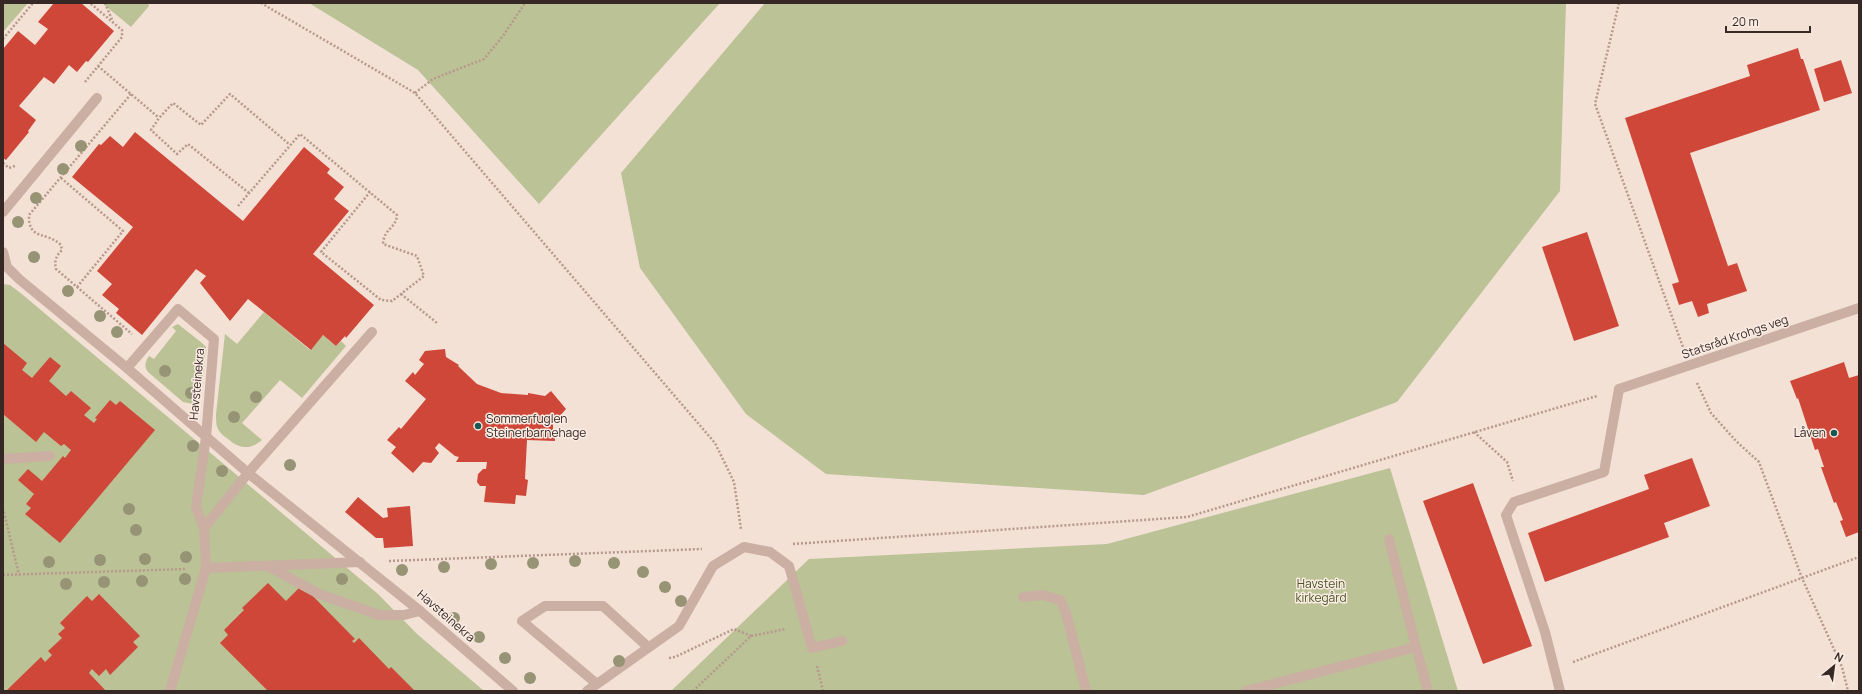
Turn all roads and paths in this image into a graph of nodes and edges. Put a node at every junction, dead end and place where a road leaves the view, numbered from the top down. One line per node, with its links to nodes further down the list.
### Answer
1 (33, 3): 8 (path)
2 (90, 3): 7 (path)
3 (105, 3): 7 (path)
4 (261, 3): 11 (path)
5 (525, 3): 11 (path)
6 (1619, 3): 31 (path)
7 (113, 23): 9 (path)
8 (3, 38)
9 (98, 66): 10 (path); 12 (path)
10 (82, 84)
11 (415, 93): 44 (path)
12 (131, 94): 14 (path); 18 (path)
13 (97, 98): 22 (street)
14 (158, 118): 15 (path); 20 (path)
15 (289, 144): 19 (path); 20 (path)
16 (20, 160): 17 (path)
17 (3, 163)
18 (61, 178): 25 (path); 25 (path)
19 (370, 192): 26 (path); 26 (path)
20 (249, 193): 21 (path)
21 (238, 206)
22 (3, 212)
23 (3, 252): 24 (street, Havsteinekra)
24 (5, 269): 32 (street, Havsteinekra)
25 (77, 287): 30 (path)
26 (401, 294): 28 (path)
27 (1859, 308): 31 (street, Statsråd Krohgs veg)
28 (438, 323)
29 (372, 332): 38 (street)
30 (146, 346): 32 (street, Havsteinekra); 35 (street, Havsteinekra)
31 (1690, 366): 33 (street, Statsråd Krohgs veg); 52 (path)
32 (127, 368): 35 (street, Havsteinekra)
33 (1619, 389): 34 (path); 39 (street)
34 (1474, 432): 39 (path); 43 (path)
35 (206, 437): 38 (street, Havsteinekra); 41 (street, Havsteinekra)
36 (50, 456): 37 (street)
37 (3, 460)
38 (248, 473): 41 (street); 47 (street, Havsteinekra)
39 (1519, 501): 61 (street)
40 (3, 508): 51 (path)
41 (204, 528): 49 (street, Havsteinekra)
42 (1389, 539): 59 (street)
43 (791, 544)
44 (744, 547): 55 (street); 58 (street)
45 (705, 549): 47 (path)
46 (1859, 557): 52 (path)
47 (360, 562): 48 (street); 54 (street, Havsteinekra)
48 (268, 566): 49 (street); 54 (street)
49 (206, 568): 51 (path); 63 (street, Havsteinekra)
50 (3, 575): 51 (path)
51 (19, 575)
52 (1802, 578): 61 (path); 72 (path)
53 (1023, 597): 68 (street)
54 (420, 611): 64 (street, Havsteinekra)
55 (805, 625): 56 (path); 60 (street)
56 (751, 636): 58 (path); 66 (path)
57 (842, 641): 60 (street)
58 (648, 647): 62 (street); 62 (street)
59 (1416, 647): 69 (street); 70 (street)
60 (812, 648): 67 (path)
61 (1555, 668): 71 (street)
62 (597, 684): 65 (street)
63 (170, 691)
64 (513, 691)
65 (587, 691)
66 (693, 691)
67 (823, 691)
68 (1086, 691)
69 (1246, 691)
70 (1428, 691)
71 (1560, 691)
72 (1848, 691)

